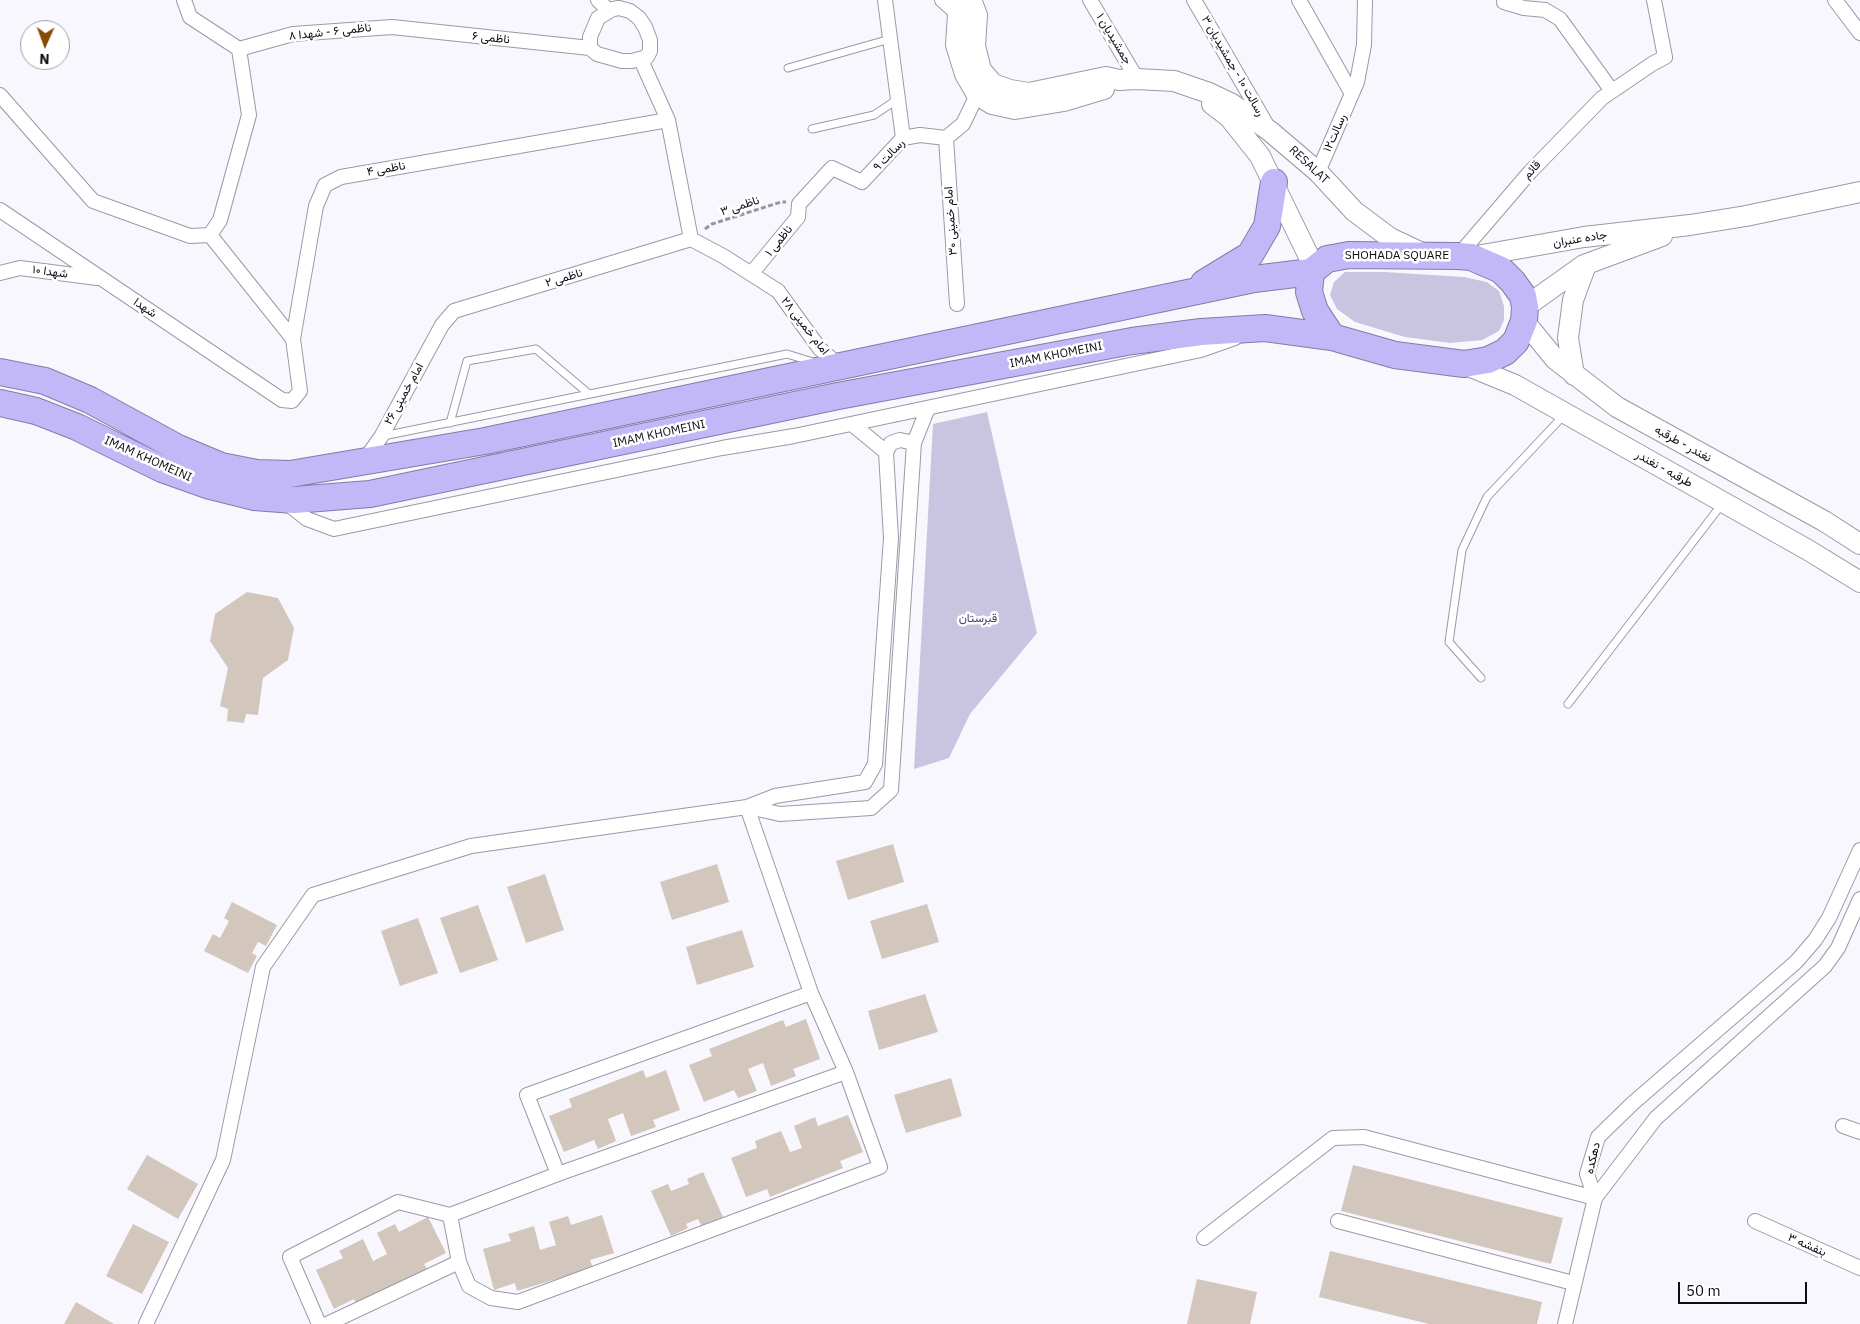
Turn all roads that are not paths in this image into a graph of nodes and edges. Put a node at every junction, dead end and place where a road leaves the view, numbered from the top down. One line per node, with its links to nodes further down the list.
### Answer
1 (184, 0): 18 (street)
2 (598, 0): 13 (street)
3 (885, 0): 16 (street)
4 (942, 0): 12 (street)
5 (1090, 0): 21 (street, جمشیدیان ۱)
6 (1194, 0): 30 (street, رسالت ۱۰ - جمشیدیان ۳)
7 (1299, 0): 24 (street)
8 (1365, 0): 24 (street, رسالت۱۲)
9 (1504, 0): 23 (street)
10 (1654, 0): 23 (street, قائم)
11 (1835, 0): 15 (street)
12 (964, 5): 21 (street, RESALAT); 26 (street)
13 (608, 11): 17 (street); 19 (street)
14 (392, 27): 17 (street, ناظمی ۶); 18 (street, ناظمی ۶ - شهدا ۸)
15 (1860, 33)
16 (890, 39): 20 (lane); 27 (street)
17 (590, 48): 19 (street)
18 (239, 49): 39 (street)
19 (641, 60): 28 (street)
20 (788, 68)
21 (1128, 79): 22 (street, RESALAT); 26 (street)
22 (1186, 86): 30 (street, RESALAT); 34 (street, RESALAT)
23 (1612, 91): 42 (street, قائم)
24 (1352, 94): 33 (street, رسالت۱۲)
25 (0, 95): 39 (street)
26 (976, 95): 32 (street)
27 (898, 99): 29 (lane); 31 (street)
28 (668, 120): 40 (street); 54 (street, ناظمی ۴)
29 (812, 129)
30 (1271, 132): 33 (street, RESALAT)
31 (903, 138): 32 (street, رسالت ۹); 36 (street, رسالت ۹)
32 (946, 138): 49 (street, امام خمینی ۳۰)
33 (1318, 172): 41 (street, RESALAT)
34 (1274, 182): 44 (street, RESALAT); 48 (highway)
35 (1860, 192): 38 (street, جاده عنبران)
36 (799, 204): 46 (street, ناظمی ۱)
37 (0, 210): 47 (street, شهدا)
38 (1690, 225): 42 (street, جاده عنبران); 43 (street, جاده عنبران)
39 (210, 236): 54 (street)
40 (691, 239): 46 (street, امام خمینی ۲۸); 51 (street, ناظمی ۲)
41 (1425, 255): 42 (highway, SHOHADA SQUARE); 44 (highway, SHOHADA SQUARE)
42 (1464, 257): 50 (highway, SHOHADA SQUARE)
43 (1586, 265): 50 (street, جاده عنبران); 58 (street)
44 (1313, 270): 48 (highway, IMAM KHOMEINI); 53 (highway)
45 (0, 273): 47 (street, شهدا ۱۰)
46 (751, 274): 56 (street, امام خمینی ۲۸)
47 (100, 279): 60 (street, شهدا)
48 (1189, 293): 56 (highway, IMAM KHOMEINI)
49 (957, 304)
50 (1525, 314): 55 (highway); 58 (street, نغندر - طرقبه)
51 (442, 324): 67 (street, امام خمینی ۲۶)
52 (1265, 328): 53 (highway, IMAM KHOMEINI); 62 (street); 65 (highway, IMAM KHOMEINI)
53 (1332, 337): 55 (highway)
54 (293, 339): 60 (street, ناظمی ۴)
55 (1464, 364): 63 (street, طرقبه - نغندر)
56 (836, 368): 59 (lane); 71 (highway, IMAM KHOMEINI)
57 (0, 372): 71 (highway, IMAM KHOMEINI)
58 (1574, 375): 74 (street, نغندر - طرقبه)
59 (589, 394): 64 (lane); 64 (lane)
60 (292, 401)
61 (0, 403): 72 (highway, IMAM KHOMEINI)
62 (928, 408): 66 (street); 68 (street)
63 (1566, 413): 73 (street, طرقبه - نغندر); 76 (lane)
64 (450, 422): 67 (lane)
65 (717, 422): 69 (street); 72 (highway, IMAM KHOMEINI)
66 (852, 424): 69 (street); 70 (street)
67 (381, 437): 71 (street, امام خمینی ۲۶)
68 (914, 443): 70 (street); 79 (street)
69 (722, 448): 72 (street)
70 (886, 452): 78 (street)
71 (363, 463)
72 (282, 499)
73 (1724, 502): 75 (street, طرقبه - نغندر); 77 (lane)
74 (1860, 544)
75 (1860, 582)
76 (1481, 678)
77 (1568, 704)
78 (865, 782): 79 (street); 80 (street)
79 (882, 798): 80 (street)
80 (747, 807): 83 (street); 98 (street)
81 (1860, 850): 85 (street, دهکده)
82 (1860, 899): 86 (street, دهکده)
83 (811, 993): 84 (street); 89 (street)
84 (846, 1072): 89 (street); 95 (street)
85 (1633, 1103): 86 (street); 90 (street, دهکده)
86 (1656, 1118): 90 (street, دهکده)
87 (1842, 1126): 88 (street)
88 (1860, 1132)
89 (558, 1174): 91 (street)
90 (1595, 1198): 94 (street); 97 (street)
91 (450, 1215): 95 (street); 99 (street)
92 (1338, 1221): 97 (street)
93 (1755, 1221): 96 (street, بنفشه ۳)
94 (1204, 1238)
95 (459, 1262): 100 (street)
96 (1860, 1268)
97 (1573, 1283): 101 (street)
98 (146, 1324)
99 (319, 1324)
100 (327, 1324)
101 (1565, 1324)

